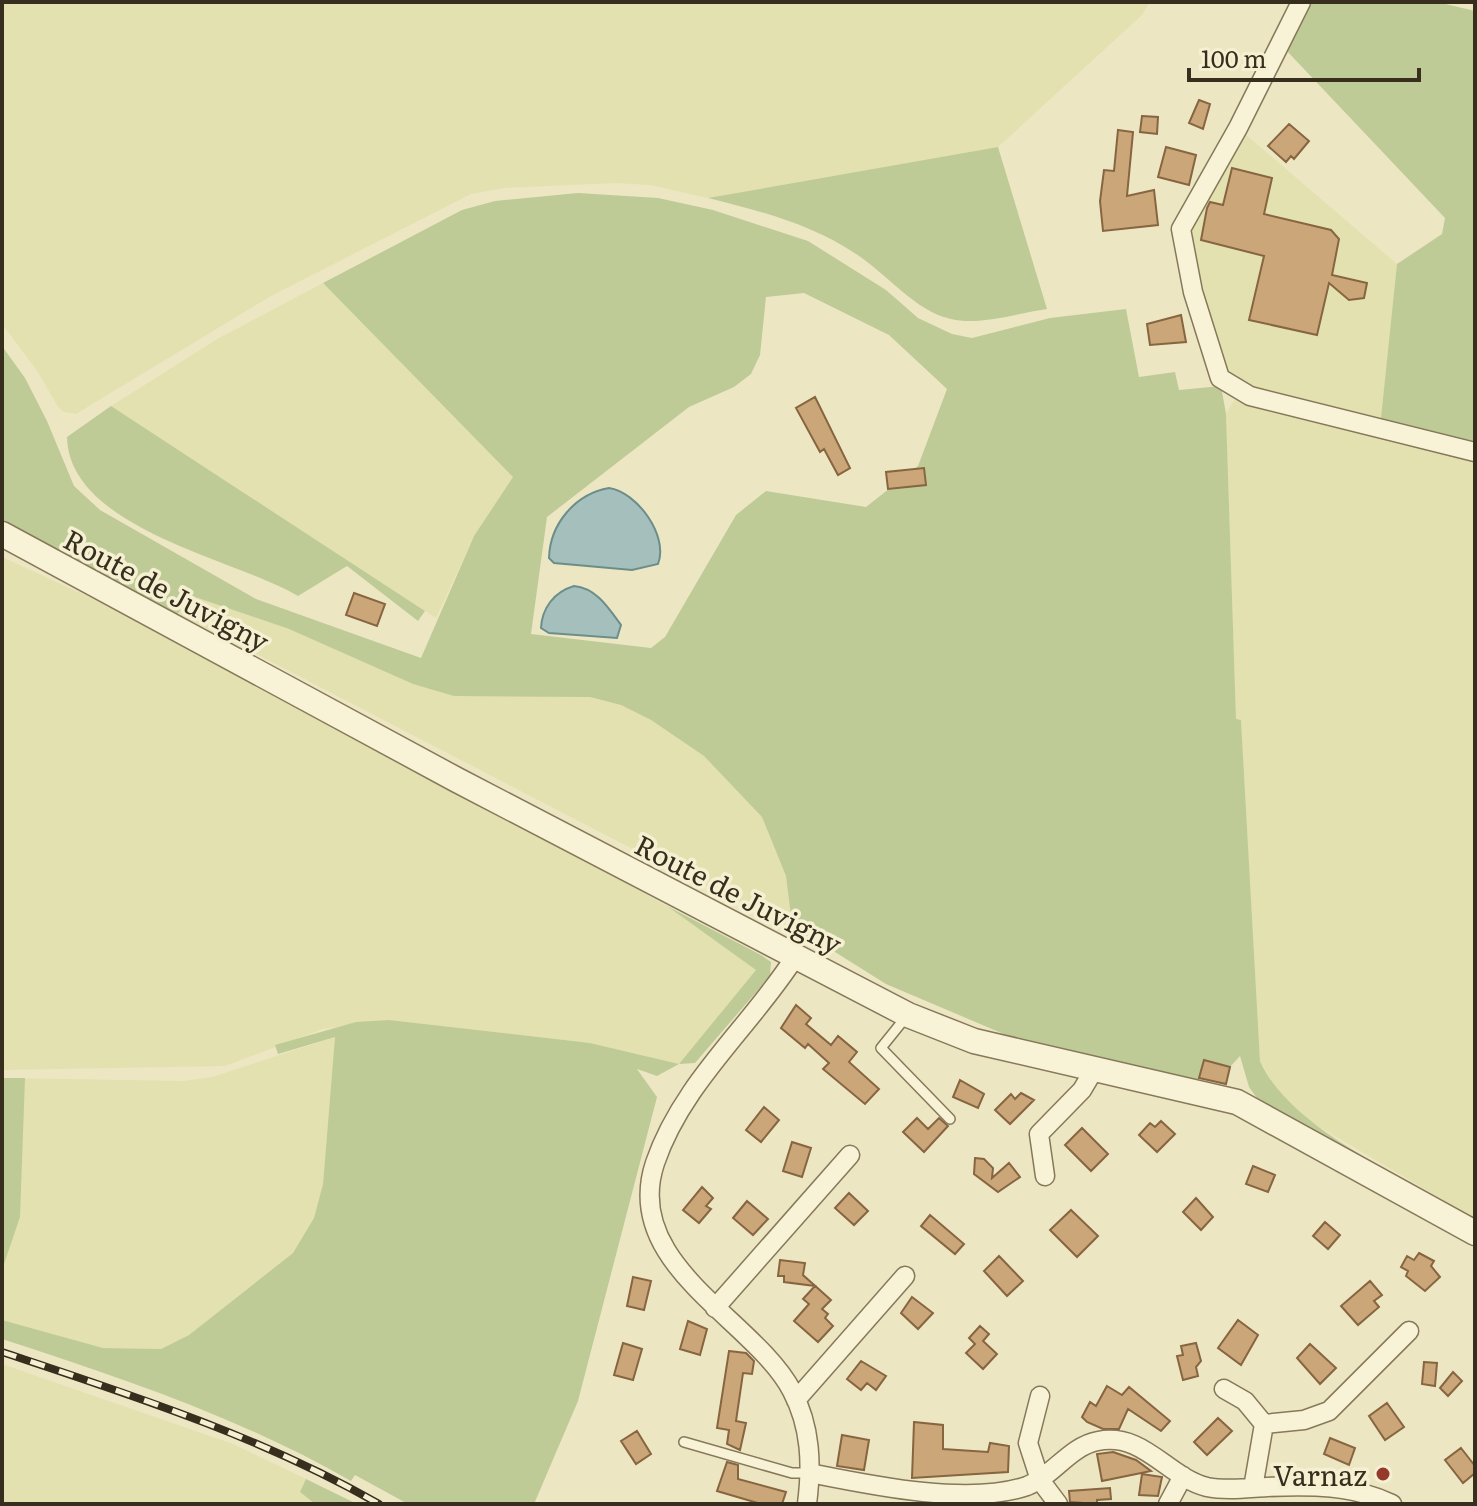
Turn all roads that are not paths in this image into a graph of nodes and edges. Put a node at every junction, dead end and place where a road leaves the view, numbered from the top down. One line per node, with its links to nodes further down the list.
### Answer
1 (1301, 2): 2 (street)
2 (1475, 452)
3 (2, 534): 4 (street, Route de Juvigny)
4 (795, 957): 5 (street, Route de Juvigny); 12 (street)
5 (908, 1015): 6 (street, Route de Juvigny); 7 (lane)
6 (1095, 1068): 9 (street); 10 (street, Route de Juvigny)
7 (950, 1119)
8 (850, 1155): 12 (street)
9 (1045, 1176)
10 (1475, 1233)
11 (905, 1276): 16 (street)
12 (715, 1308): 16 (street)
13 (1409, 1331): 17 (street)
14 (1224, 1389): 17 (street)
15 (1040, 1396): 21 (street)
16 (796, 1400): 19 (street)
17 (1264, 1424): 22 (street)
18 (684, 1442): 19 (lane)
19 (810, 1473): 21 (street); 23 (street)
20 (1183, 1476): 21 (street); 22 (street); 25 (street)
21 (1040, 1480): 24 (street)
22 (1253, 1488): 26 (street)
23 (807, 1504)
24 (1058, 1504)
25 (1168, 1504)
26 (1392, 1504)

